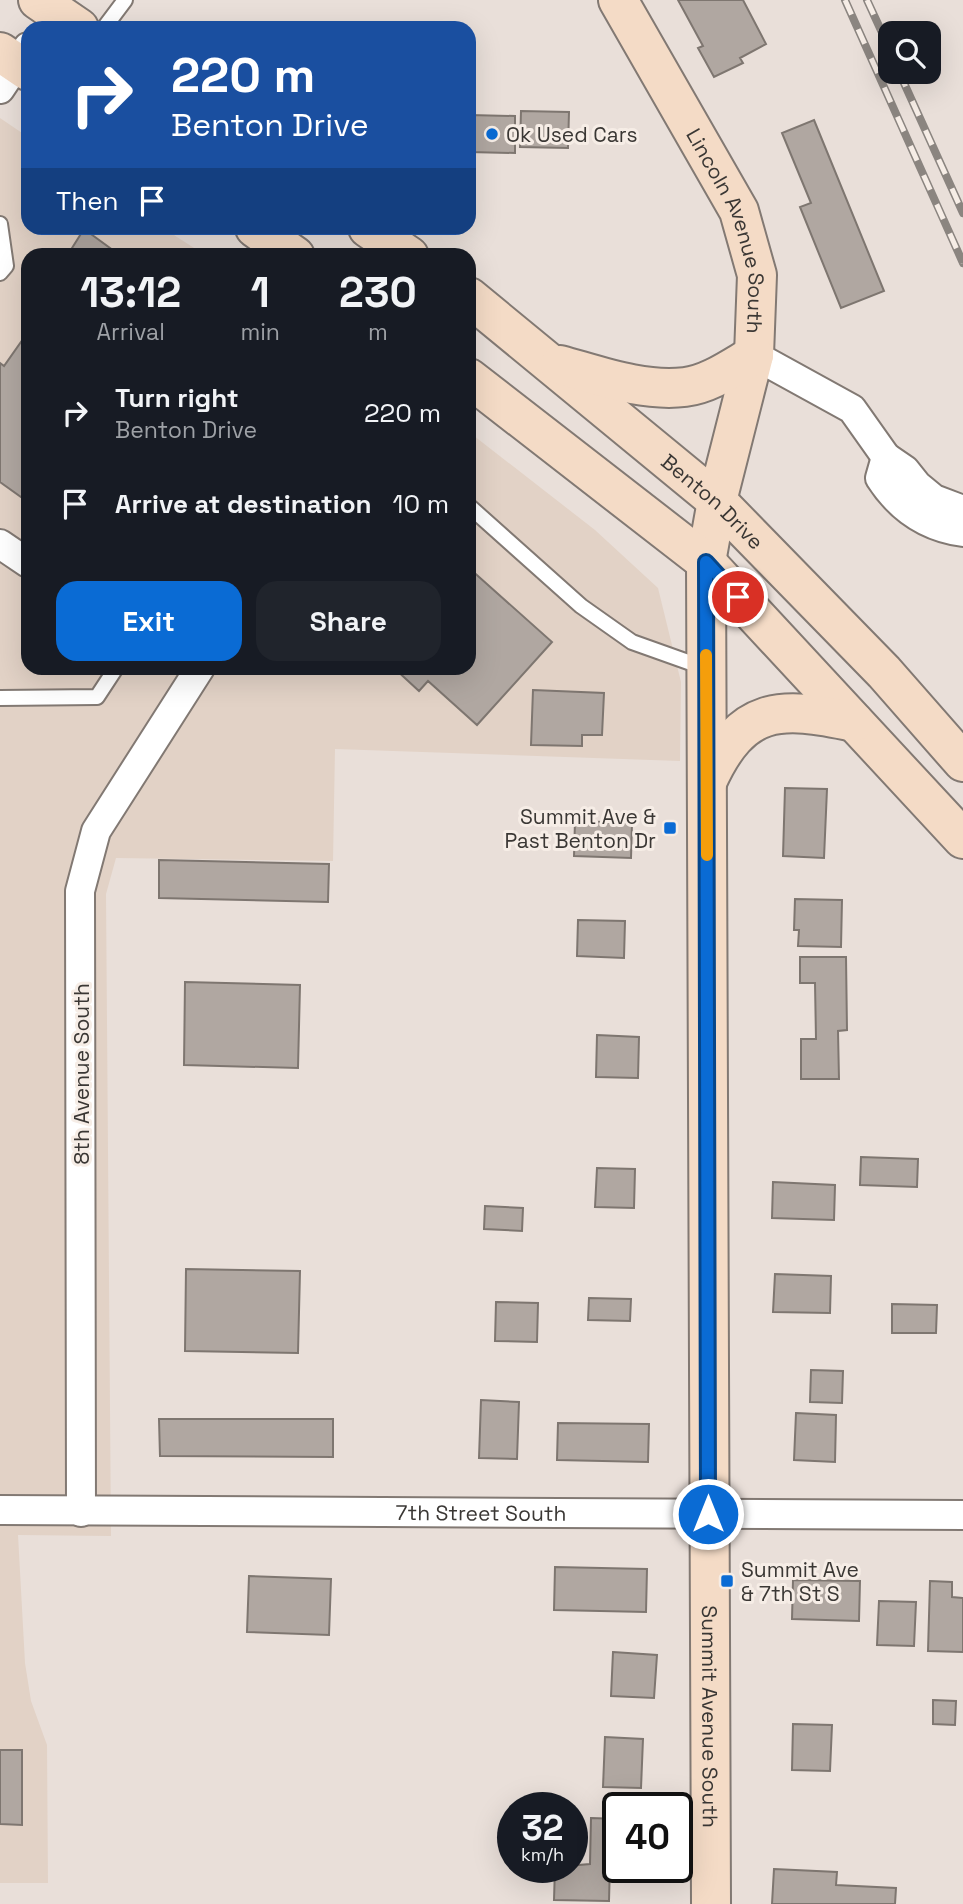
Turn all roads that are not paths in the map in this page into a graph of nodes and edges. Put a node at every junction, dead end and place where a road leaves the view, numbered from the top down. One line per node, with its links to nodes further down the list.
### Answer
1 (125, 0): 3 (lane)
2 (618, 0): 11 (street, Lincoln Avenue South)
3 (109, 21)
4 (0, 224): 9 (lane)
5 (265, 235): 7 (street)
6 (378, 235): 8 (street)
7 (284, 248)
8 (397, 248)
9 (0, 274)
10 (476, 304): 12 (street, Benton Drive)
11 (754, 355): 12 (street); 14 (street); 15 (street, Lincoln Avenue South)
12 (548, 362): 15 (street, Benton Drive)
13 (476, 383): 21 (street)
14 (886, 457): 16 (street); 18 (street)
15 (717, 501): 21 (street, Lincoln Avenue South); 27 (street, Benton Drive)
16 (963, 510)
17 (476, 512): 22 (lane)
18 (963, 532)
19 (0, 544): 20 (street)
20 (21, 558)
21 (706, 562): 22 (street, Summit Avenue South); 26 (street)
22 (706, 669): 28 (street, Summit Avenue South)
23 (111, 675): 25 (lane)
24 (191, 675): 31 (street, 8th Avenue South)
25 (0, 698)
26 (854, 722): 28 (street); 29 (street)
27 (963, 762)
28 (706, 784): 32 (street, Summit Avenue South)
29 (963, 839)
30 (0, 1510): 31 (street, 7th Street South)
31 (81, 1512): 32 (street, 7th Street South)
32 (708, 1514): 33 (street, 7th Street South); 34 (street, Summit Avenue South)
33 (963, 1515)
34 (711, 1904)

